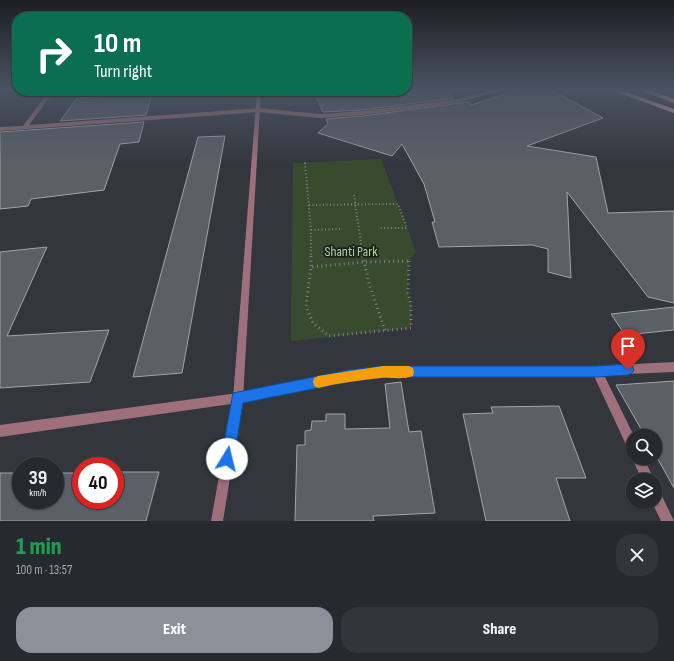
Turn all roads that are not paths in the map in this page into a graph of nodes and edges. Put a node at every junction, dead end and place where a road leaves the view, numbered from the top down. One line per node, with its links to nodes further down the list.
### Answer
1 (35, 114): 6 (street)
2 (199, 114): 6 (street)
3 (258, 114): 10 (street)
4 (303, 114): 5 (street)
5 (355, 114)
6 (25, 127): 7 (street)
7 (0, 129)
8 (674, 367): 9 (street)
9 (597, 371): 10 (street); 12 (street)
10 (238, 398): 11 (street); 14 (street)
11 (0, 431)
12 (626, 432)
13 (662, 509): 15 (street)
14 (217, 521)
15 (668, 521)

